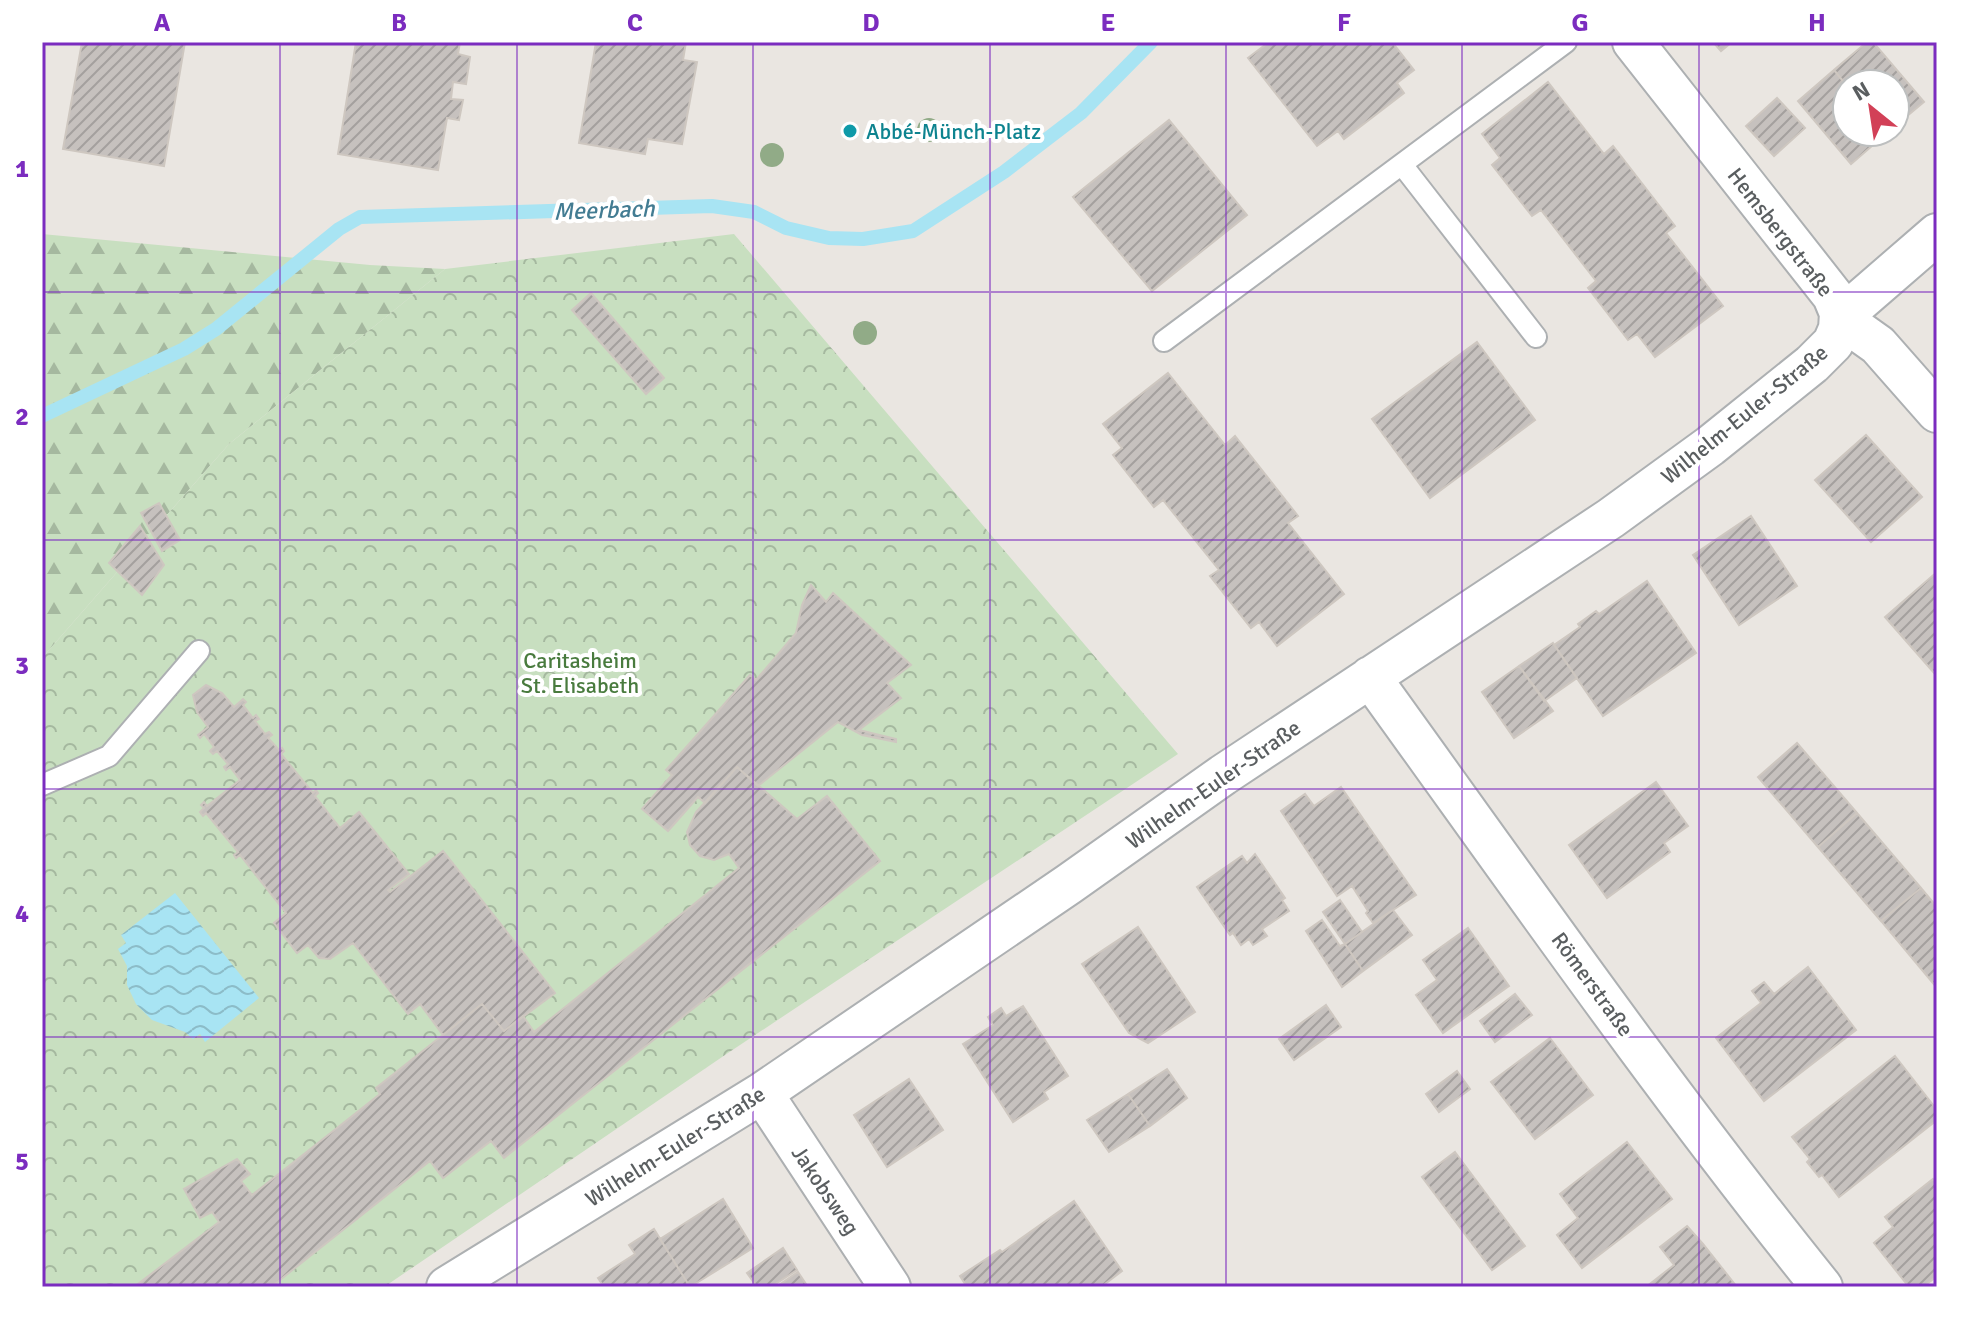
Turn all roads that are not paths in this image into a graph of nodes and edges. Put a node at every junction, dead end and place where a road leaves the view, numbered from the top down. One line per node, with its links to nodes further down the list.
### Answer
1 (1566, 42): 3 (lane)
2 (1633, 42): 5 (street, Hemsbergstraße)
3 (1403, 166): 6 (lane); 7 (lane)
4 (1937, 234): 5 (street, Wilhelm-Euler-Straße)
5 (1840, 318): 8 (street, Hemsbergstraße); 10 (street, Wilhelm-Euler-Straße)
6 (1536, 337)
7 (1164, 341)
8 (1937, 412)
9 (199, 651): 11 (lane)
10 (1370, 677): 12 (street, Wilhelm-Euler-Straße); 15 (street, Römerstraße)
11 (42, 785)
12 (762, 1093): 13 (street, Wilhelm-Euler-Straße); 14 (street, Jakobsweg)
13 (447, 1287)
14 (890, 1287)
15 (1822, 1287)

